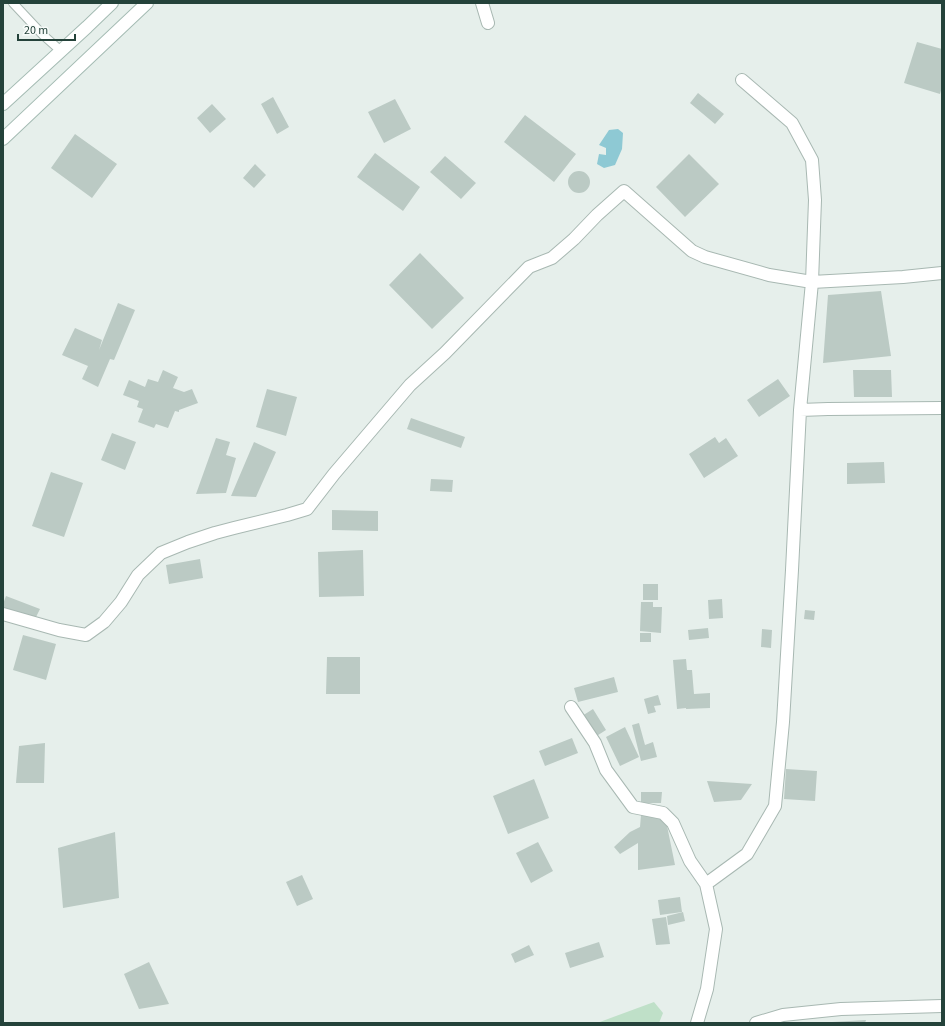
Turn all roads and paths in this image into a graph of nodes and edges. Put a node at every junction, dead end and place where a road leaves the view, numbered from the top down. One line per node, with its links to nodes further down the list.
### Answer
1 (13, 3): 6 (lane)
2 (112, 3): 6 (street)
3 (147, 3): 9 (street)
4 (482, 3): 5 (street)
5 (488, 23)
6 (62, 51): 8 (street)
7 (742, 80): 11 (street)
8 (3, 104)
9 (3, 139)
10 (942, 273): 11 (street)
11 (812, 282): 13 (street); 14 (street)
12 (942, 408): 13 (street)
13 (800, 410): 16 (street)
14 (3, 614)
15 (571, 707): 16 (street)
16 (706, 884): 18 (street)
17 (942, 1006): 19 (street)
18 (697, 1023)
19 (756, 1023)

